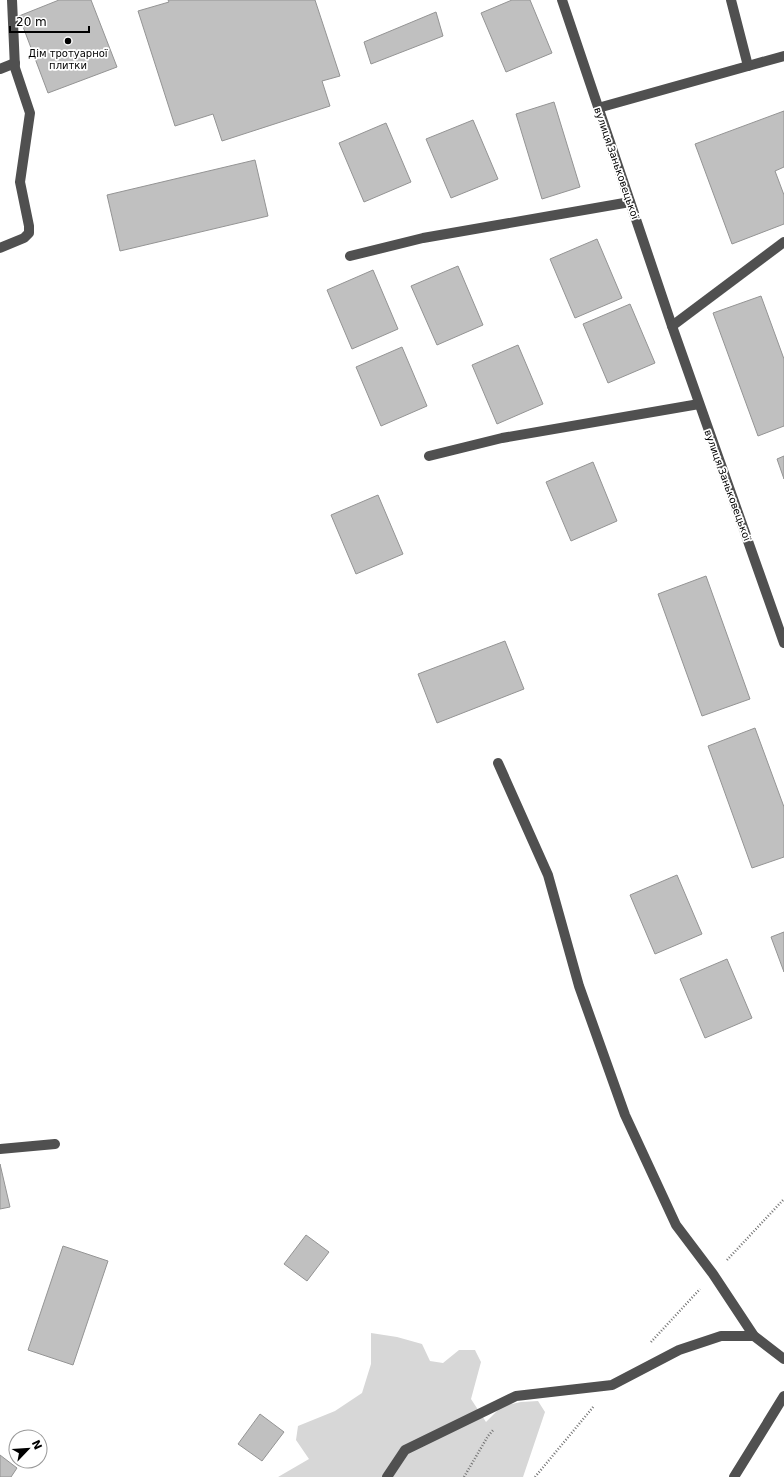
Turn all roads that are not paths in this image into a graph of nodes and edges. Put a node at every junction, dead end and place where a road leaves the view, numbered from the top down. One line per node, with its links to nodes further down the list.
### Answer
1 (12, 0): 5 (street)
2 (562, 0): 8 (street, вулиця Заньковецької)
3 (731, 0): 6 (street)
4 (784, 56): 6 (street)
5 (15, 63): 7 (street); 11 (street)
6 (748, 66): 8 (street)
7 (0, 69)
8 (598, 108): 9 (street, вулиця Заньковецької)
9 (630, 202): 12 (street); 13 (street, вулиця Заньковецької)
10 (784, 242): 13 (street)
11 (0, 248)
12 (350, 256)
13 (672, 326): 14 (street, вулиця Заньковецької)
14 (699, 404): 15 (street); 16 (street, вулиця Заньковецької)
15 (429, 456)
16 (784, 643)
17 (498, 763): 20 (street)
18 (55, 1144): 19 (street)
19 (0, 1149)
20 (754, 1336): 21 (street); 23 (street)
21 (784, 1359)
22 (784, 1396): 24 (street)
23 (387, 1477)
24 (734, 1477)

